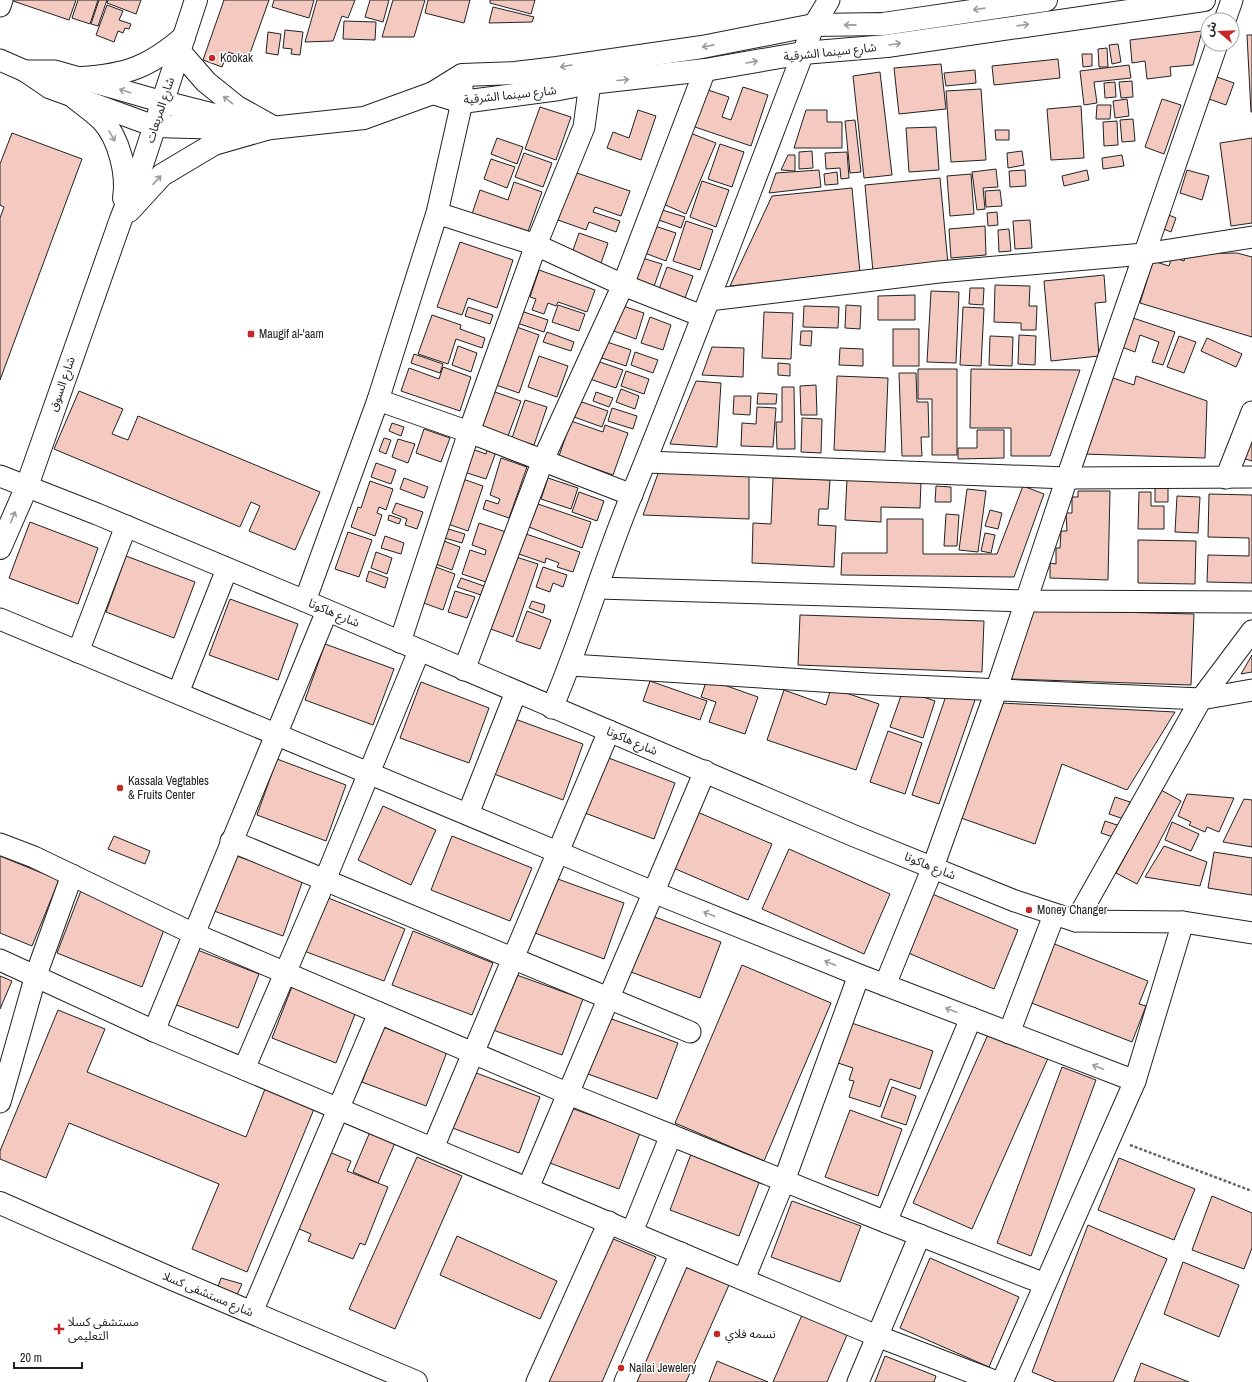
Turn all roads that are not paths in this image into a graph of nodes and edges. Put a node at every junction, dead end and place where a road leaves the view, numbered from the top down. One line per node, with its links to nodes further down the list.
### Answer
1 (2, 0): 7 (street)
2 (196, 0): 10 (street, شارع المربعات)
3 (829, 0): 9 (street)
4 (1046, 0): 9 (street, شارع سينما الشرقية, one-way to 9)
5 (1204, 0): 12 (street, شارع سينما الشرقية, one-way to 5)
6 (1232, 0): 8 (street)
7 (0, 6)
8 (1228, 12)
9 (814, 25): 12 (street); 14 (street, شارع سينما الشرقية, one-way to 14)
10 (182, 44): 18 (street); 20 (street, شارع المربعات); 23 (street, one-way to 10)
11 (1214, 52): 28 (street)
12 (803, 53): 15 (street, شارع سينما الشرقية, one-way to 12); 30 (street)
13 (0, 60): 18 (street)
14 (598, 60): 16 (street, شارع سينما الشرقية, one-way to 16); 17 (street)
15 (705, 70): 17 (street, شارع سينما الشرقية, one-way to 15); 29 (street)
16 (462, 75): 19 (street, شارع سينما الشرقية); 21 (street)
17 (590, 83): 21 (street, شارع سينما الشرقية); 27 (street)
18 (78, 88): 20 (street, one-way to 18); 22 (street); 25 (street, one-way to 25)
19 (433, 93): 21 (street, شارع سينما الشرقية); 23 (street)
20 (163, 102): 22 (street, شارع المربعات); 23 (street)
21 (462, 102): 24 (street)
22 (154, 126): 23 (street); 25 (street, شارع المربعات)
23 (267, 128): 25 (street, one-way to 23)
24 (437, 213): 27 (street); 31 (street)
25 (121, 219): 40 (street, شارع السوق)
26 (1252, 237): 28 (street)
27 (536, 245): 29 (street); 33 (street)
28 (1144, 254): 30 (street); 37 (street)
29 (623, 285): 30 (street); 34 (street)
30 (706, 308): 35 (street)
31 (378, 400): 33 (street); 46 (street)
32 (1252, 412): 38 (street)
33 (469, 432): 34 (street); 52 (street)
34 (543, 460): 41 (street); 56 (street)
35 (646, 462): 37 (street); 41 (street)
36 (0, 476): 40 (street, شارع هاكوتا)
37 (1067, 478): 38 (street); 47 (street)
38 (1226, 478): 39 (street)
39 (1252, 478)
40 (27, 486): 42 (street, شارع هاكوتا); 43 (street, شارع السوق, one-way to 40)
41 (632, 494): 45 (street)
42 (126, 526): 44 (street, شارع هاكوتا); 54 (street)
43 (0, 548)
44 (227, 569): 46 (street, شارع هاكوتا); 60 (street)
45 (598, 588): 47 (street); 55 (street)
46 (305, 601): 49 (street, شارع هاكوتا)
47 (1026, 601): 48 (street); 58 (street)
48 (1252, 602)
49 (327, 611): 52 (street, شارع هاكوتا); 64 (street)
50 (0, 619): 54 (street)
51 (1252, 631): 61 (street)
52 (400, 642): 53 (street, شارع هاكوتا)
53 (419, 650): 56 (street, شارع هاكوتا); 66 (street)
54 (78, 652): 60 (street)
55 (571, 665): 58 (street); 62 (street)
56 (464, 670): 59 (street, شارع هاكوتا)
57 (1252, 690): 61 (street)
58 (996, 691): 61 (street); 71 (street)
59 (516, 692): 62 (street, شارع هاكوتا); 67 (street)
60 (178, 693): 64 (street)
61 (1201, 699): 76 (street)
62 (552, 708): 63 (street, شارع هاكوتا)
63 (609, 731): 65 (street, شارع هاكوتا); 70 (street)
64 (276, 734): 66 (street); 68 (street)
65 (705, 771): 71 (street, شارع هاكوتا); 74 (street)
66 (368, 773): 67 (street); 73 (street)
67 (468, 814): 70 (street)
68 (231, 841): 73 (street); 78 (street)
69 (0, 844): 72 (street)
70 (558, 852): 74 (street); 80 (street)
71 (933, 867): 75 (street, شارع هاكوتا); 85 (street)
72 (72, 875): 78 (street); 83 (street)
73 (325, 880): 80 (street); 82 (street)
74 (653, 892): 84 (street, one-way to 74); 86 (street)
75 (1054, 915): 76 (street, شارع هاكوتا); 91 (street)
76 (1076, 921): 77 (street, شارع هاكوتا)
77 (1184, 922): 79 (street, شارع هاكوتا); 94 (street)
78 (192, 933): 82 (street); 89 (street)
79 (1252, 933)
80 (513, 959): 86 (street); 92 (street)
81 (0, 960): 83 (street)
82 (285, 974): 87 (street); 93 (street)
83 (36, 975): 89 (street); 96 (street)
84 (859, 975): 85 (street); 100 (street)
85 (885, 985): 88 (street, one-way to 85)
86 (609, 999): 90 (street); 95 (street)
87 (379, 1013): 92 (street); 97 (street)
88 (971, 1018): 91 (street); 104 (street)
89 (154, 1031): 93 (street)
90 (690, 1032)
91 (1009, 1032): 94 (street, one-way to 91)
92 (472, 1052): 95 (street); 99 (street)
93 (244, 1069): 97 (street)
94 (1135, 1081): 109 (street)
95 (569, 1094): 98 (street); 101 (street)
96 (0, 1102)
97 (338, 1108): 99 (street); 110 (street)
98 (671, 1135): 100 (street); 105 (street)
99 (433, 1148): 101 (street)
100 (784, 1181): 104 (street); 108 (street)
101 (528, 1188): 103 (street)
102 (0, 1203): 110 (street, شارع مستشفى كسلا)
103 (609, 1222): 105 (street); 113 (street)
104 (886, 1222): 106 (street)
105 (632, 1232): 107 (street)
106 (920, 1235): 109 (street); 111 (street)
107 (680, 1253): 108 (street); 114 (street)
108 (744, 1279): 111 (street)
109 (1045, 1284): 117 (street)
110 (252, 1312): 112 (street, شارع مستشفى كسلا)
111 (877, 1336): 115 (street); 116 (street)
112 (416, 1382)
113 (537, 1382)
114 (625, 1382)
115 (858, 1382)
116 (997, 1382)
117 (1002, 1382)

